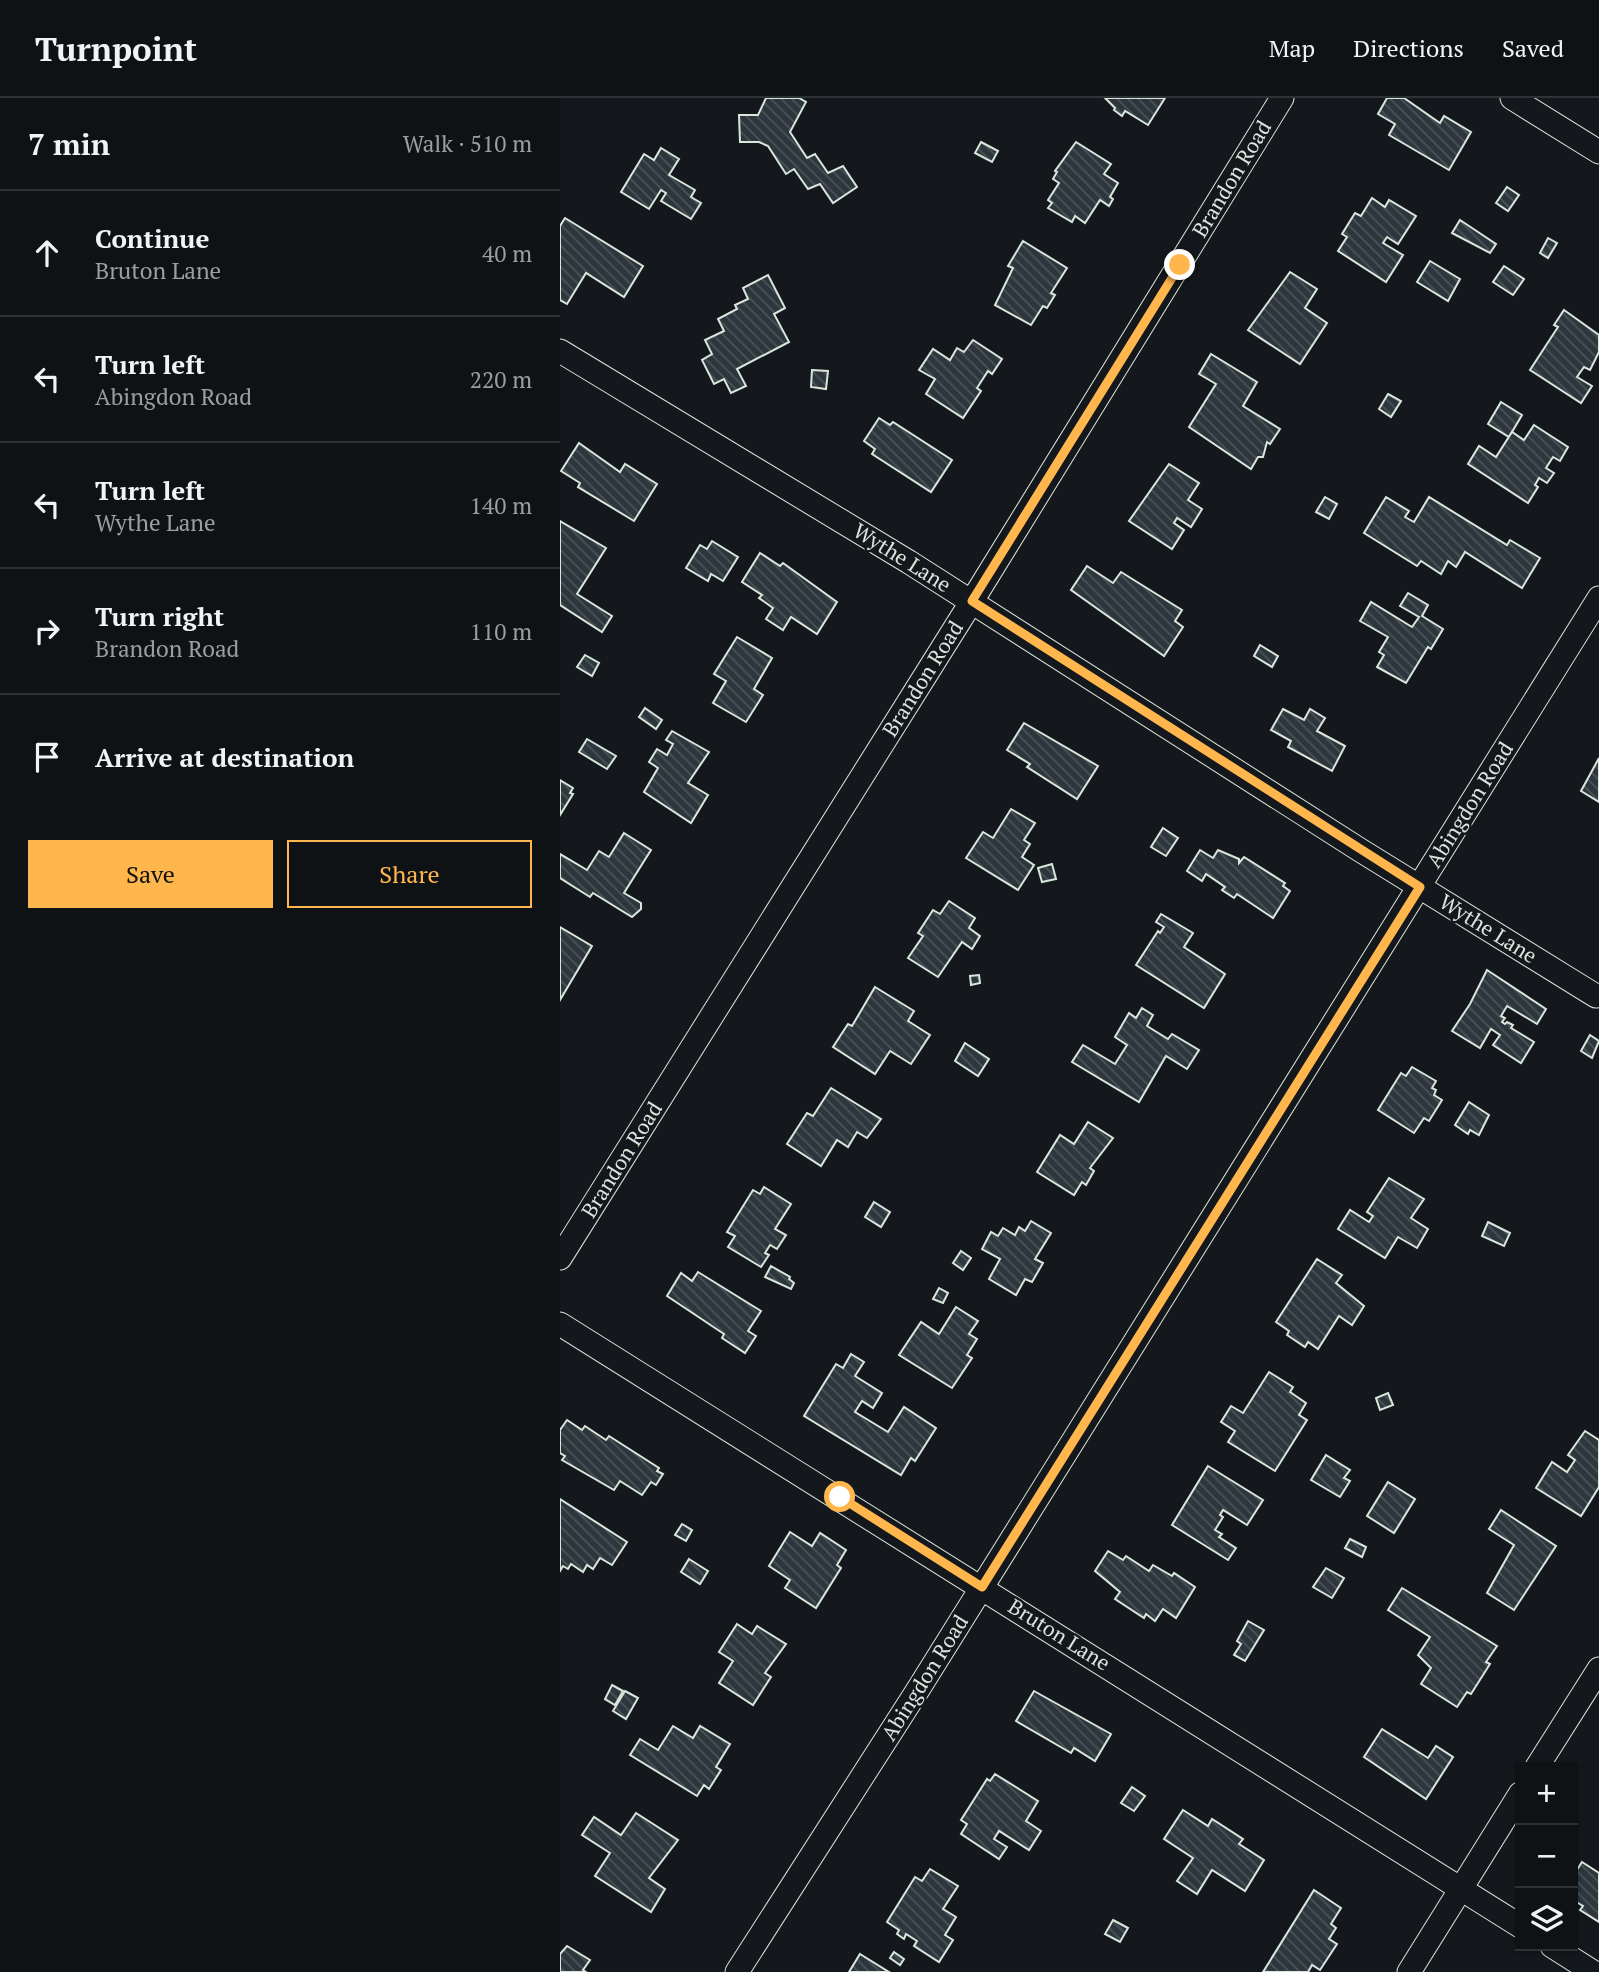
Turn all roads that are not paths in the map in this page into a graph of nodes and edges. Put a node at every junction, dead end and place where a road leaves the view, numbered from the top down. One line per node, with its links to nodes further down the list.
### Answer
1 (1282, 98): 6 (street, Brandon Road)
2 (1511, 98): 3 (street)
3 (1599, 152)
4 (560, 351): 6 (street, Wythe Lane)
5 (1599, 598): 7 (street, Abingdon Road)
6 (972, 601): 7 (street, Wythe Lane); 9 (street, Brandon Road)
7 (1420, 887): 8 (street, Wythe Lane); 11 (street, Abingdon Road)
8 (1596, 996)
9 (560, 1258)
10 (560, 1324): 11 (street, Bruton Lane)
11 (982, 1587): 15 (street, Bruton Lane); 18 (street, Abingdon Road)
12 (1599, 1669): 13 (street)
13 (1540, 1762)
14 (1515, 1802): 15 (street)
15 (1461, 1888): 16 (street, Bruton Lane); 19 (street)
16 (1515, 1923)
17 (1560, 1951): 20 (street)
18 (737, 1972)
19 (1409, 1972)
20 (1593, 1972)

